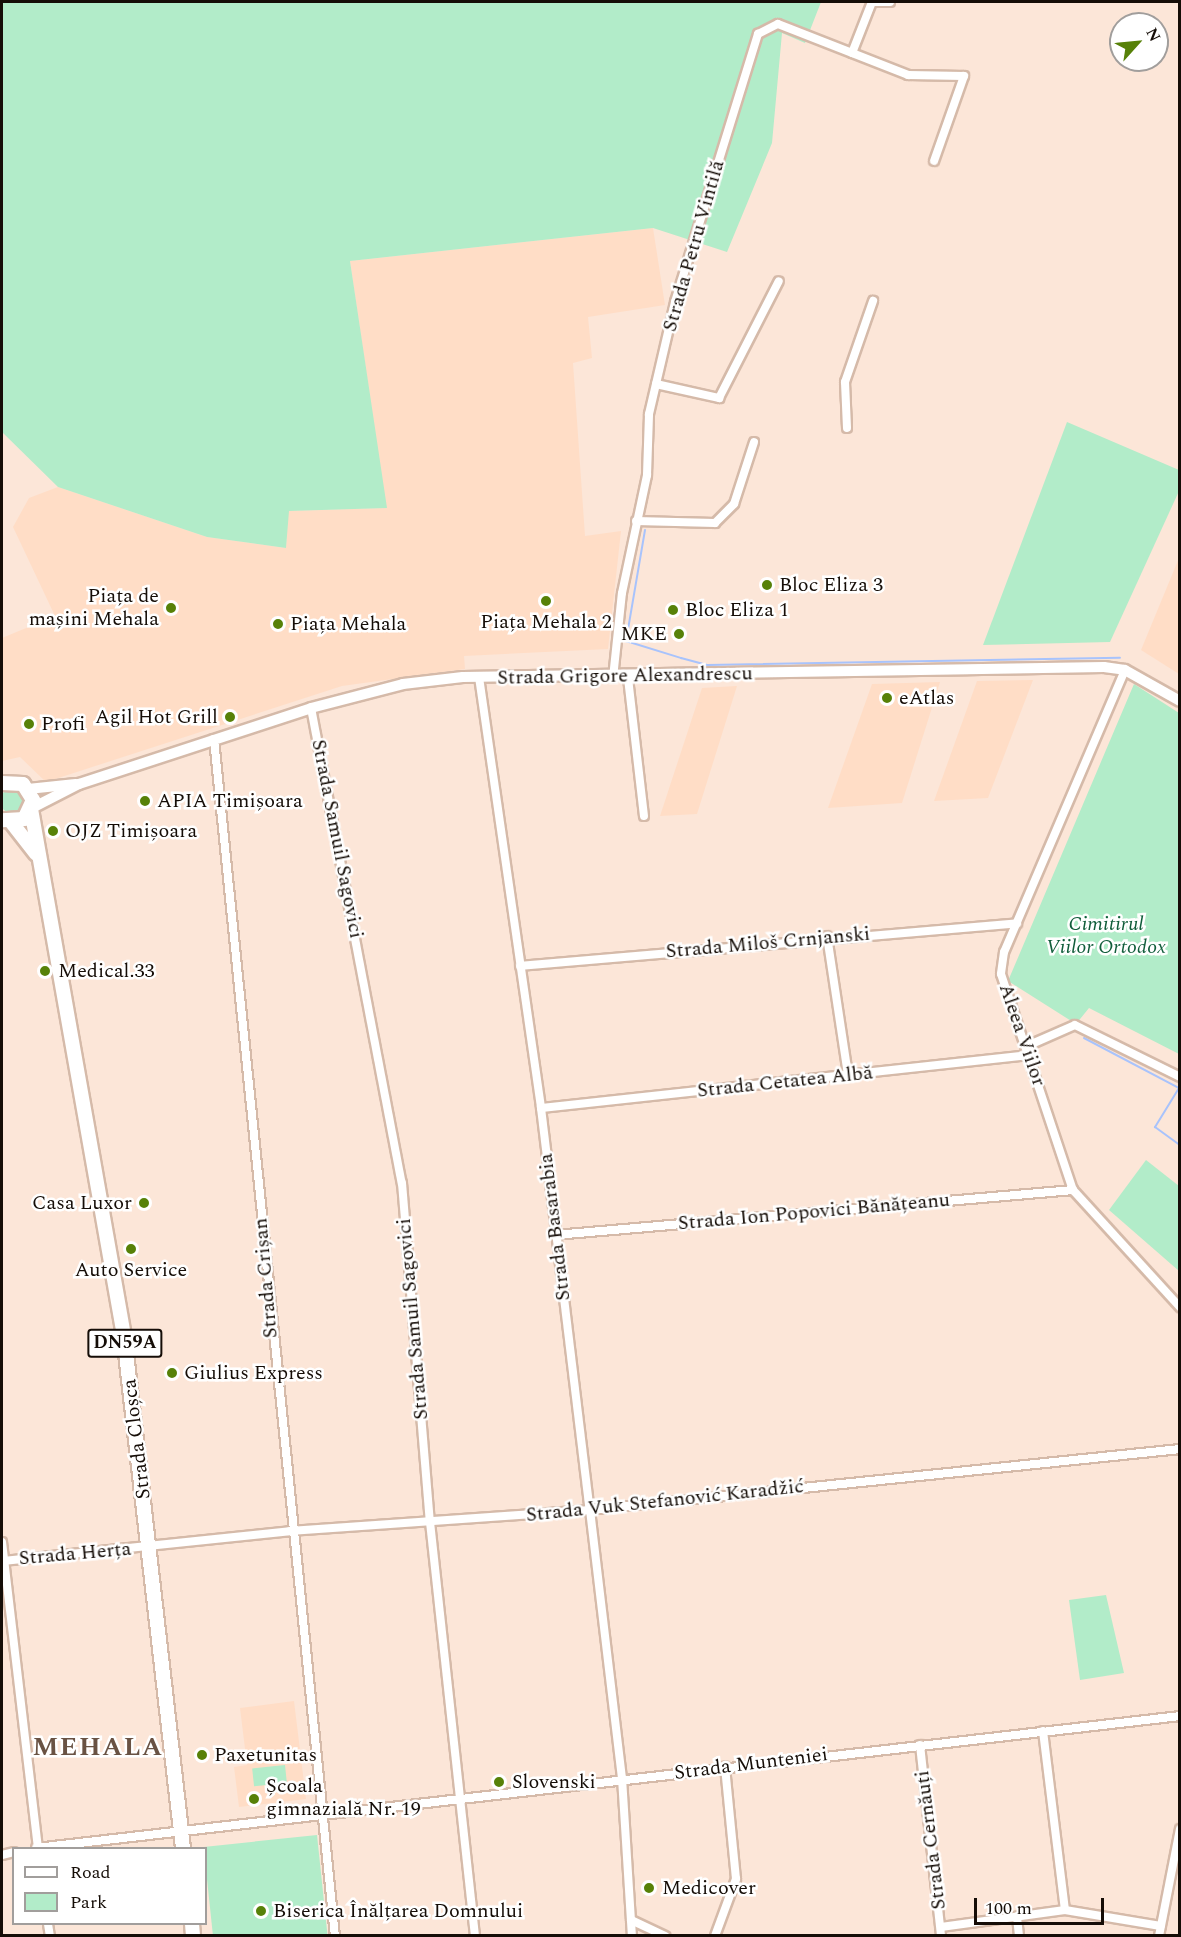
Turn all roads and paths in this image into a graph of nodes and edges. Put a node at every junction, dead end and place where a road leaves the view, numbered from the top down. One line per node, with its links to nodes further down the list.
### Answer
1 (873, 2): 2 (street); 3 (street)
2 (890, 2)
3 (852, 52): 4 (street, Strada Petru Vintilă); 7 (street, Strada Petru Vintilă)
4 (934, 160)
5 (779, 281): 7 (street)
6 (873, 301): 8 (street)
7 (656, 384): 10 (street, Strada Petru Vintilă)
8 (848, 428)
9 (754, 442): 10 (street)
10 (636, 521): 13 (street, Strada Petru Vintilă)
11 (1125, 670): 14 (street, Strada Grigore Alexandrescu); 15 (street); 25 (street, Aleea Viilor)
12 (479, 677): 13 (street, Strada Grigore Alexandrescu); 16 (street, Strada Grigore Alexandrescu); 27 (street, Strada Basarabia)
13 (613, 678): 14 (street, Strada Grigore Alexandrescu)
14 (628, 678): 22 (street)
15 (1179, 701)
16 (311, 708): 17 (street, Strada Grigore Alexandrescu); 37 (street, Strada Samuil Sagovici)
17 (214, 739): 19 (street, Strada Grigore Alexandrescu); 38 (street, Strada Crișan)
18 (4, 781): 20 (main road)
19 (79, 784): 20 (street, Strada Grigore Alexandrescu); 21 (street, Strada Grigore Alexandrescu)
20 (28, 789): 21 (main road, DN59A)
21 (32, 808): 23 (main road, DN59A); 24 (main road, Strada Cloșca / DN59A)
22 (644, 816)
23 (5, 821): 24 (main road, Strada Cloșca / DN59A)
24 (37, 855): 40 (main road, Strada Cloșca / DN59A)
25 (1017, 923): 26 (street, Strada Miloš Crnjanski); 28 (street, Aleea Viilor)
26 (827, 936): 27 (street, Strada Miloš Crnjanski); 29 (street)
27 (520, 966): 31 (street, Strada Basarabia)
28 (1028, 1051): 29 (street, Strada Cetatea Albă); 30 (street, Strada Cetatea Albă); 32 (street, Aleea Viilor)
29 (848, 1075): 31 (street, Strada Cetatea Albă)
30 (1179, 1077)
31 (541, 1108): 33 (street, Strada Basarabia)
32 (1073, 1190): 33 (street, Strada Ion Popovici Bănățeanu); 34 (street, Aleea Viilor)
33 (555, 1235): 36 (street, Strada Basarabia)
34 (1179, 1307)
35 (1179, 1449): 36 (street, Strada Vuk Stefanović Karadžić)
36 (590, 1510): 37 (street, Strada Vuk Stefanović Karadžić); 46 (street, Strada Basarabia)
37 (430, 1522): 38 (street, Strada Vuk Stefanović Karadžić); 47 (street, Strada Samuil Sagovici)
38 (290, 1531): 40 (street, Strada Vuk Stefanović Karadžić); 48 (street, Strada Crișan)
39 (2, 1542): 41 (street)
40 (149, 1547): 41 (street, Strada Herța); 50 (main road, Strada Cloșca / DN59A)
41 (2, 1561): 51 (street)
42 (1179, 1716): 43 (street, Strada Munteniei)
43 (1043, 1731): 44 (street, Strada Munteniei); 53 (street)
44 (920, 1745): 45 (street, Strada Munteniei); 56 (street, Strada Cernăuți)
45 (725, 1767): 46 (street, Strada Munteniei); 62 (street)
46 (622, 1778): 47 (street, Strada Munteniei); 55 (street, Strada Basarabia)
47 (461, 1800): 48 (street, Strada Munteniei); 59 (street, Strada Samuil Sagovici)
48 (322, 1817): 50 (street, Strada Munteniei); 58 (street, Strada Crișan)
49 (1179, 1828): 57 (street)
50 (183, 1842): 52 (street, Strada Munteniei)
51 (37, 1847)
52 (61, 1847)
53 (1065, 1910): 54 (street); 57 (street)
54 (1017, 1917): 56 (street); 63 (street)
55 (631, 1920): 60 (street, Strada Basarabia); 61 (street)
56 (941, 1931)
57 (1160, 1931)
58 (335, 1935)
59 (475, 1935)
60 (632, 1935)
61 (666, 1935)
62 (715, 1935)
63 (1019, 1935)

